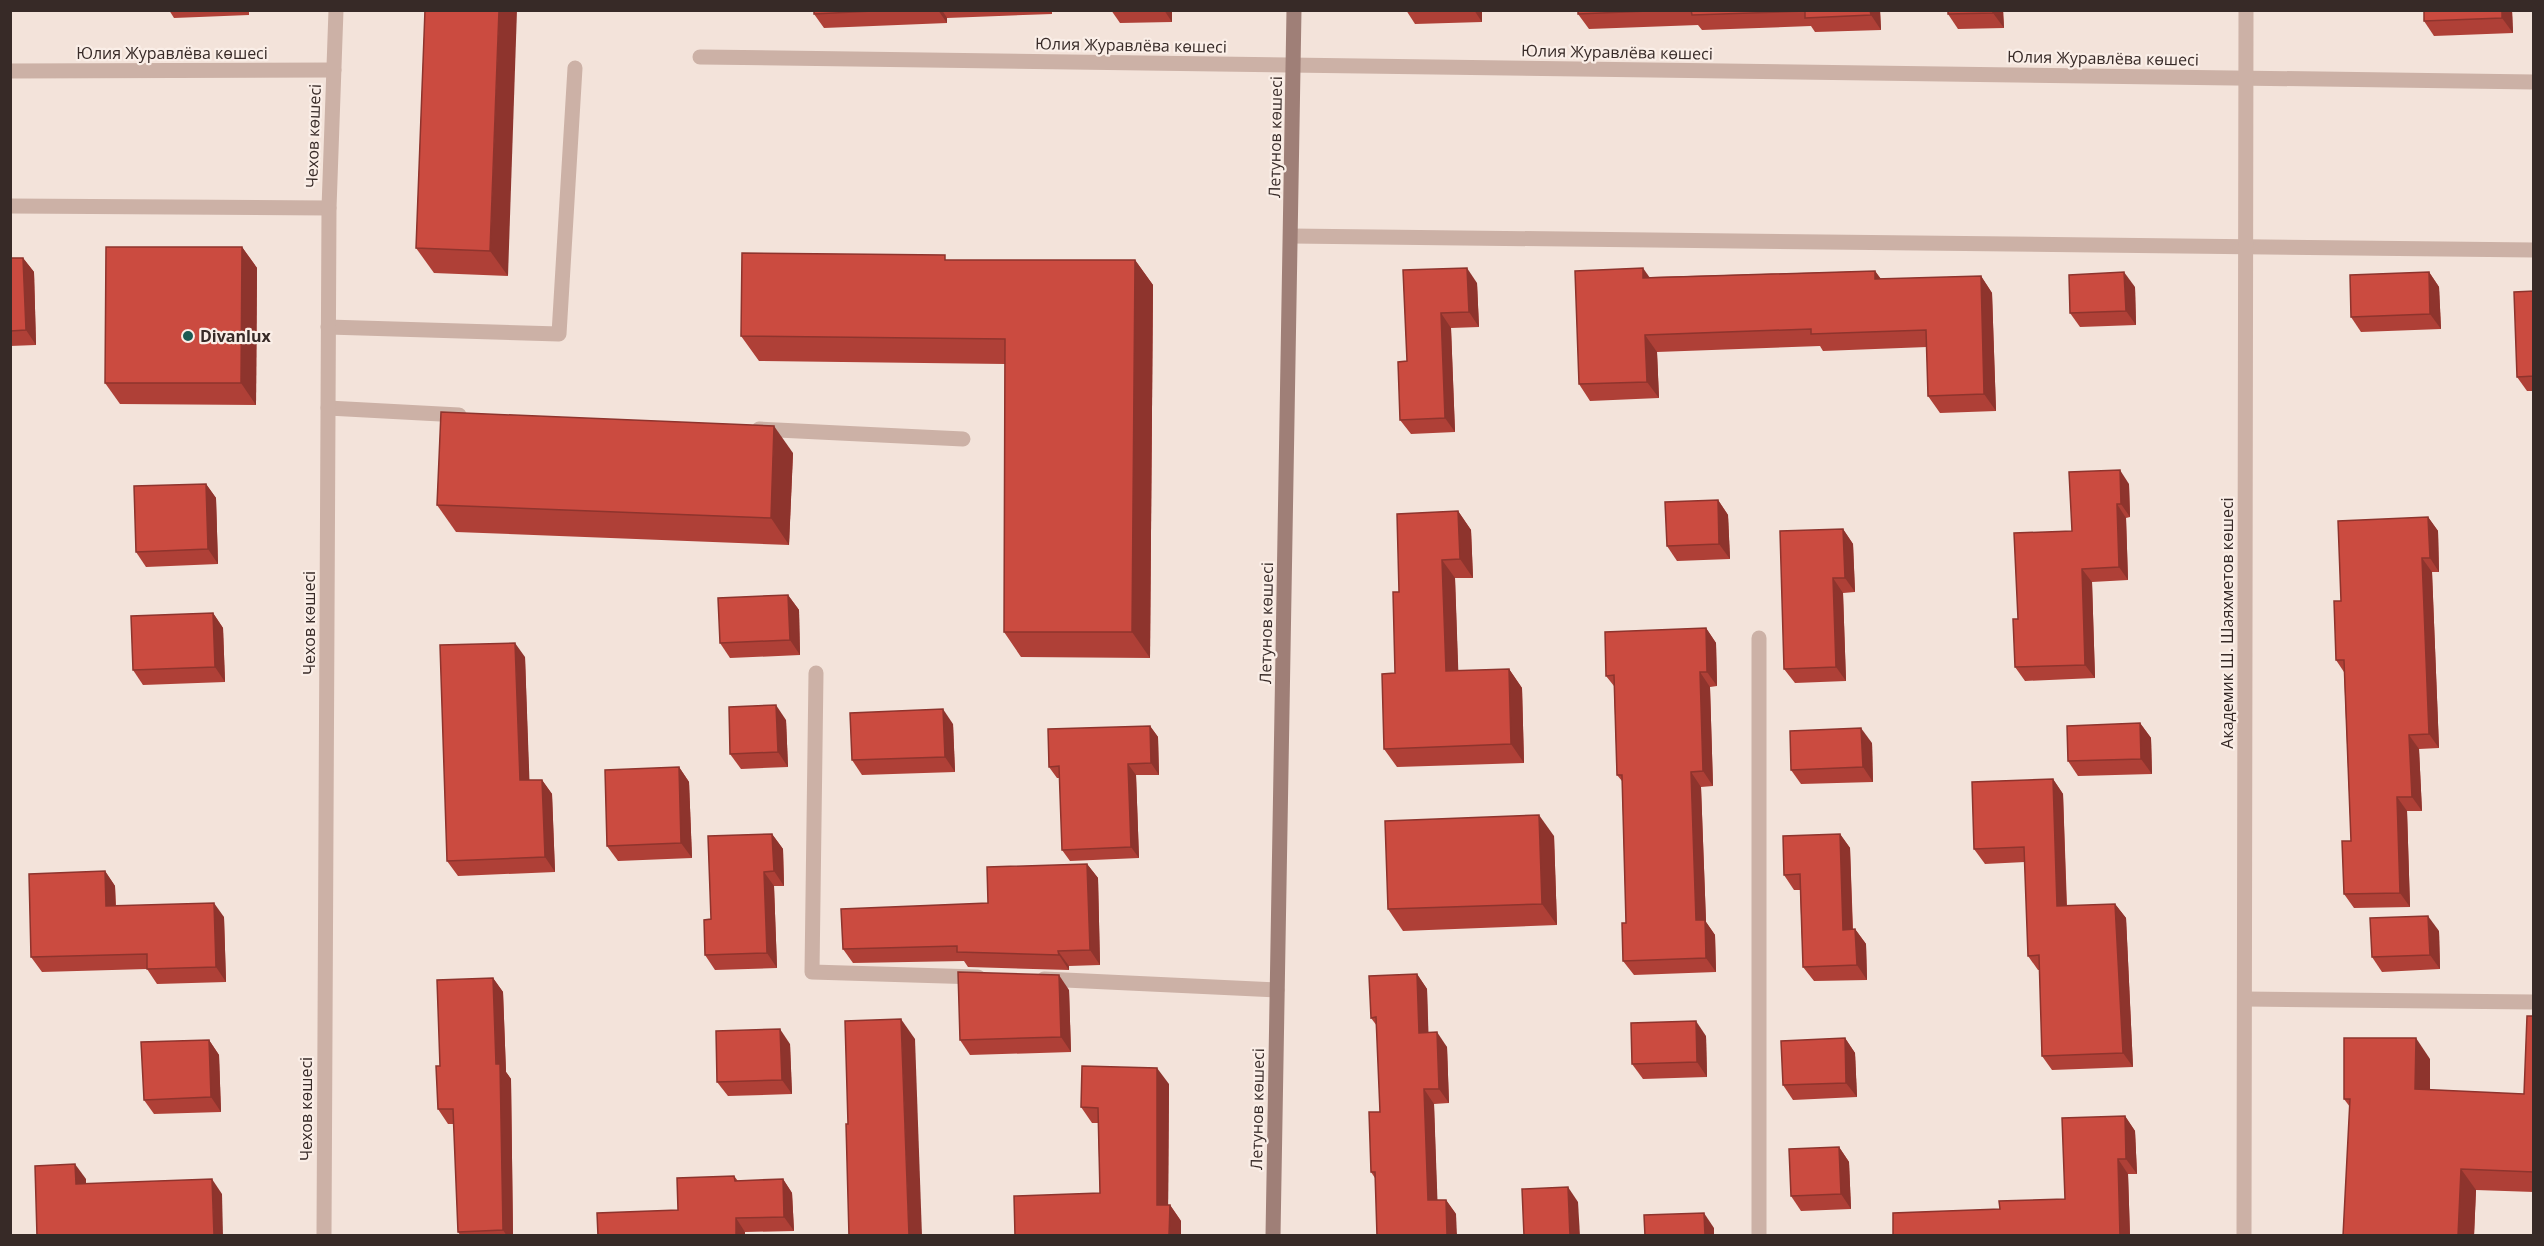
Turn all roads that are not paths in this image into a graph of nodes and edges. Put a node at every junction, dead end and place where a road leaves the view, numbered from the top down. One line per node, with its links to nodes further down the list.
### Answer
1 (336, 10): 7 (street, Чехов көшесі)
2 (1294, 10): 5 (street, Летунов көшесі)
3 (2246, 10): 9 (street, Академик Ш. Шаяхметов көшесі)
4 (700, 57): 5 (street, Юлия Журавлёва көшесі)
5 (1294, 66): 9 (street, Юлия Журавлёва көшесі); 13 (street, Летунов көшесі)
6 (574, 68): 16 (street)
7 (333, 70): 8 (street, Юлия Журавлёва көшесі); 12 (street, Чехов көшесі)
8 (10, 71)
9 (2246, 78): 10 (street, Юлия Журавлёва көшесі); 14 (street, Академик Ш. Шаяхметов көшесі)
10 (2534, 82)
11 (10, 206): 12 (street)
12 (328, 208): 16 (street, Чехов көшесі)
13 (1291, 237): 14 (street); 25 (street, Летунов көшесі)
14 (2246, 247): 15 (street); 26 (street, Академик Ш. Шаяхметов көшесі)
15 (2534, 250)
16 (328, 327): 17 (street, Чехов көшесі)
17 (327, 408): 18 (street); 28 (street, Чехов көшесі)
18 (480, 416)
19 (739, 428): 20 (street)
20 (963, 439)
21 (1760, 638): 30 (street)
22 (816, 673): 23 (street)
23 (995, 977)
24 (1030, 978): 25 (street)
25 (1277, 990): 29 (street, Летунов көшесі)
26 (2245, 999): 27 (street); 31 (street, Академик Ш. Шаяхметов көшесі)
27 (2534, 1002)
28 (324, 1236)
29 (1273, 1236)
30 (1759, 1236)
31 (2244, 1236)

